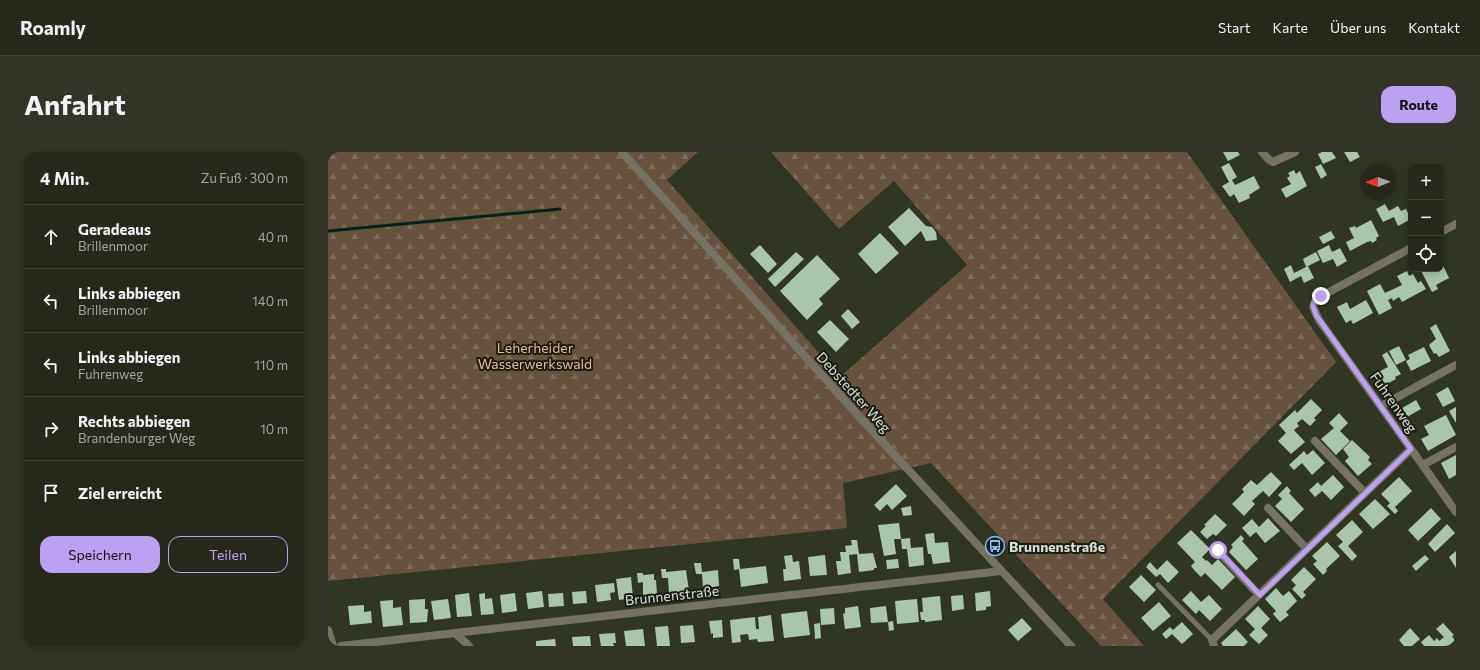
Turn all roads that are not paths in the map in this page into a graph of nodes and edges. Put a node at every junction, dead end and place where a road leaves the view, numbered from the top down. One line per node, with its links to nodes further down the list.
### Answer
1 (622, 152): 18 (street, Debstedter Weg)
2 (1262, 152): 3 (street)
3 (1295, 152)
4 (1456, 224): 5 (street)
5 (1444, 230)
6 (1408, 250): 8 (street, Fuhrenweg)
7 (1456, 365): 8 (street)
8 (1381, 406): 11 (street, Fuhrenweg)
9 (1315, 441): 13 (street)
10 (1456, 447): 12 (street)
11 (1411, 449): 12 (street, Fuhrenweg); 13 (street)
12 (1423, 465): 15 (street, Fuhrenweg)
13 (1364, 493): 16 (street)
14 (1268, 508): 16 (street)
15 (1456, 512)
16 (1307, 549): 20 (street)
17 (1218, 550): 20 (street)
18 (1001, 571): 22 (street, Brunnenstraße); 28 (street, Debstedter Weg)
19 (1158, 585): 23 (lane)
20 (1260, 595): 23 (street)
21 (328, 630): 24 (street)
22 (455, 633): 26 (street, Brunnenstraße); 27 (street)
23 (1213, 643)
24 (333, 646)
25 (342, 646): 26 (street, Brunnenstraße)
26 (346, 646)
27 (469, 646)
28 (1071, 646)

